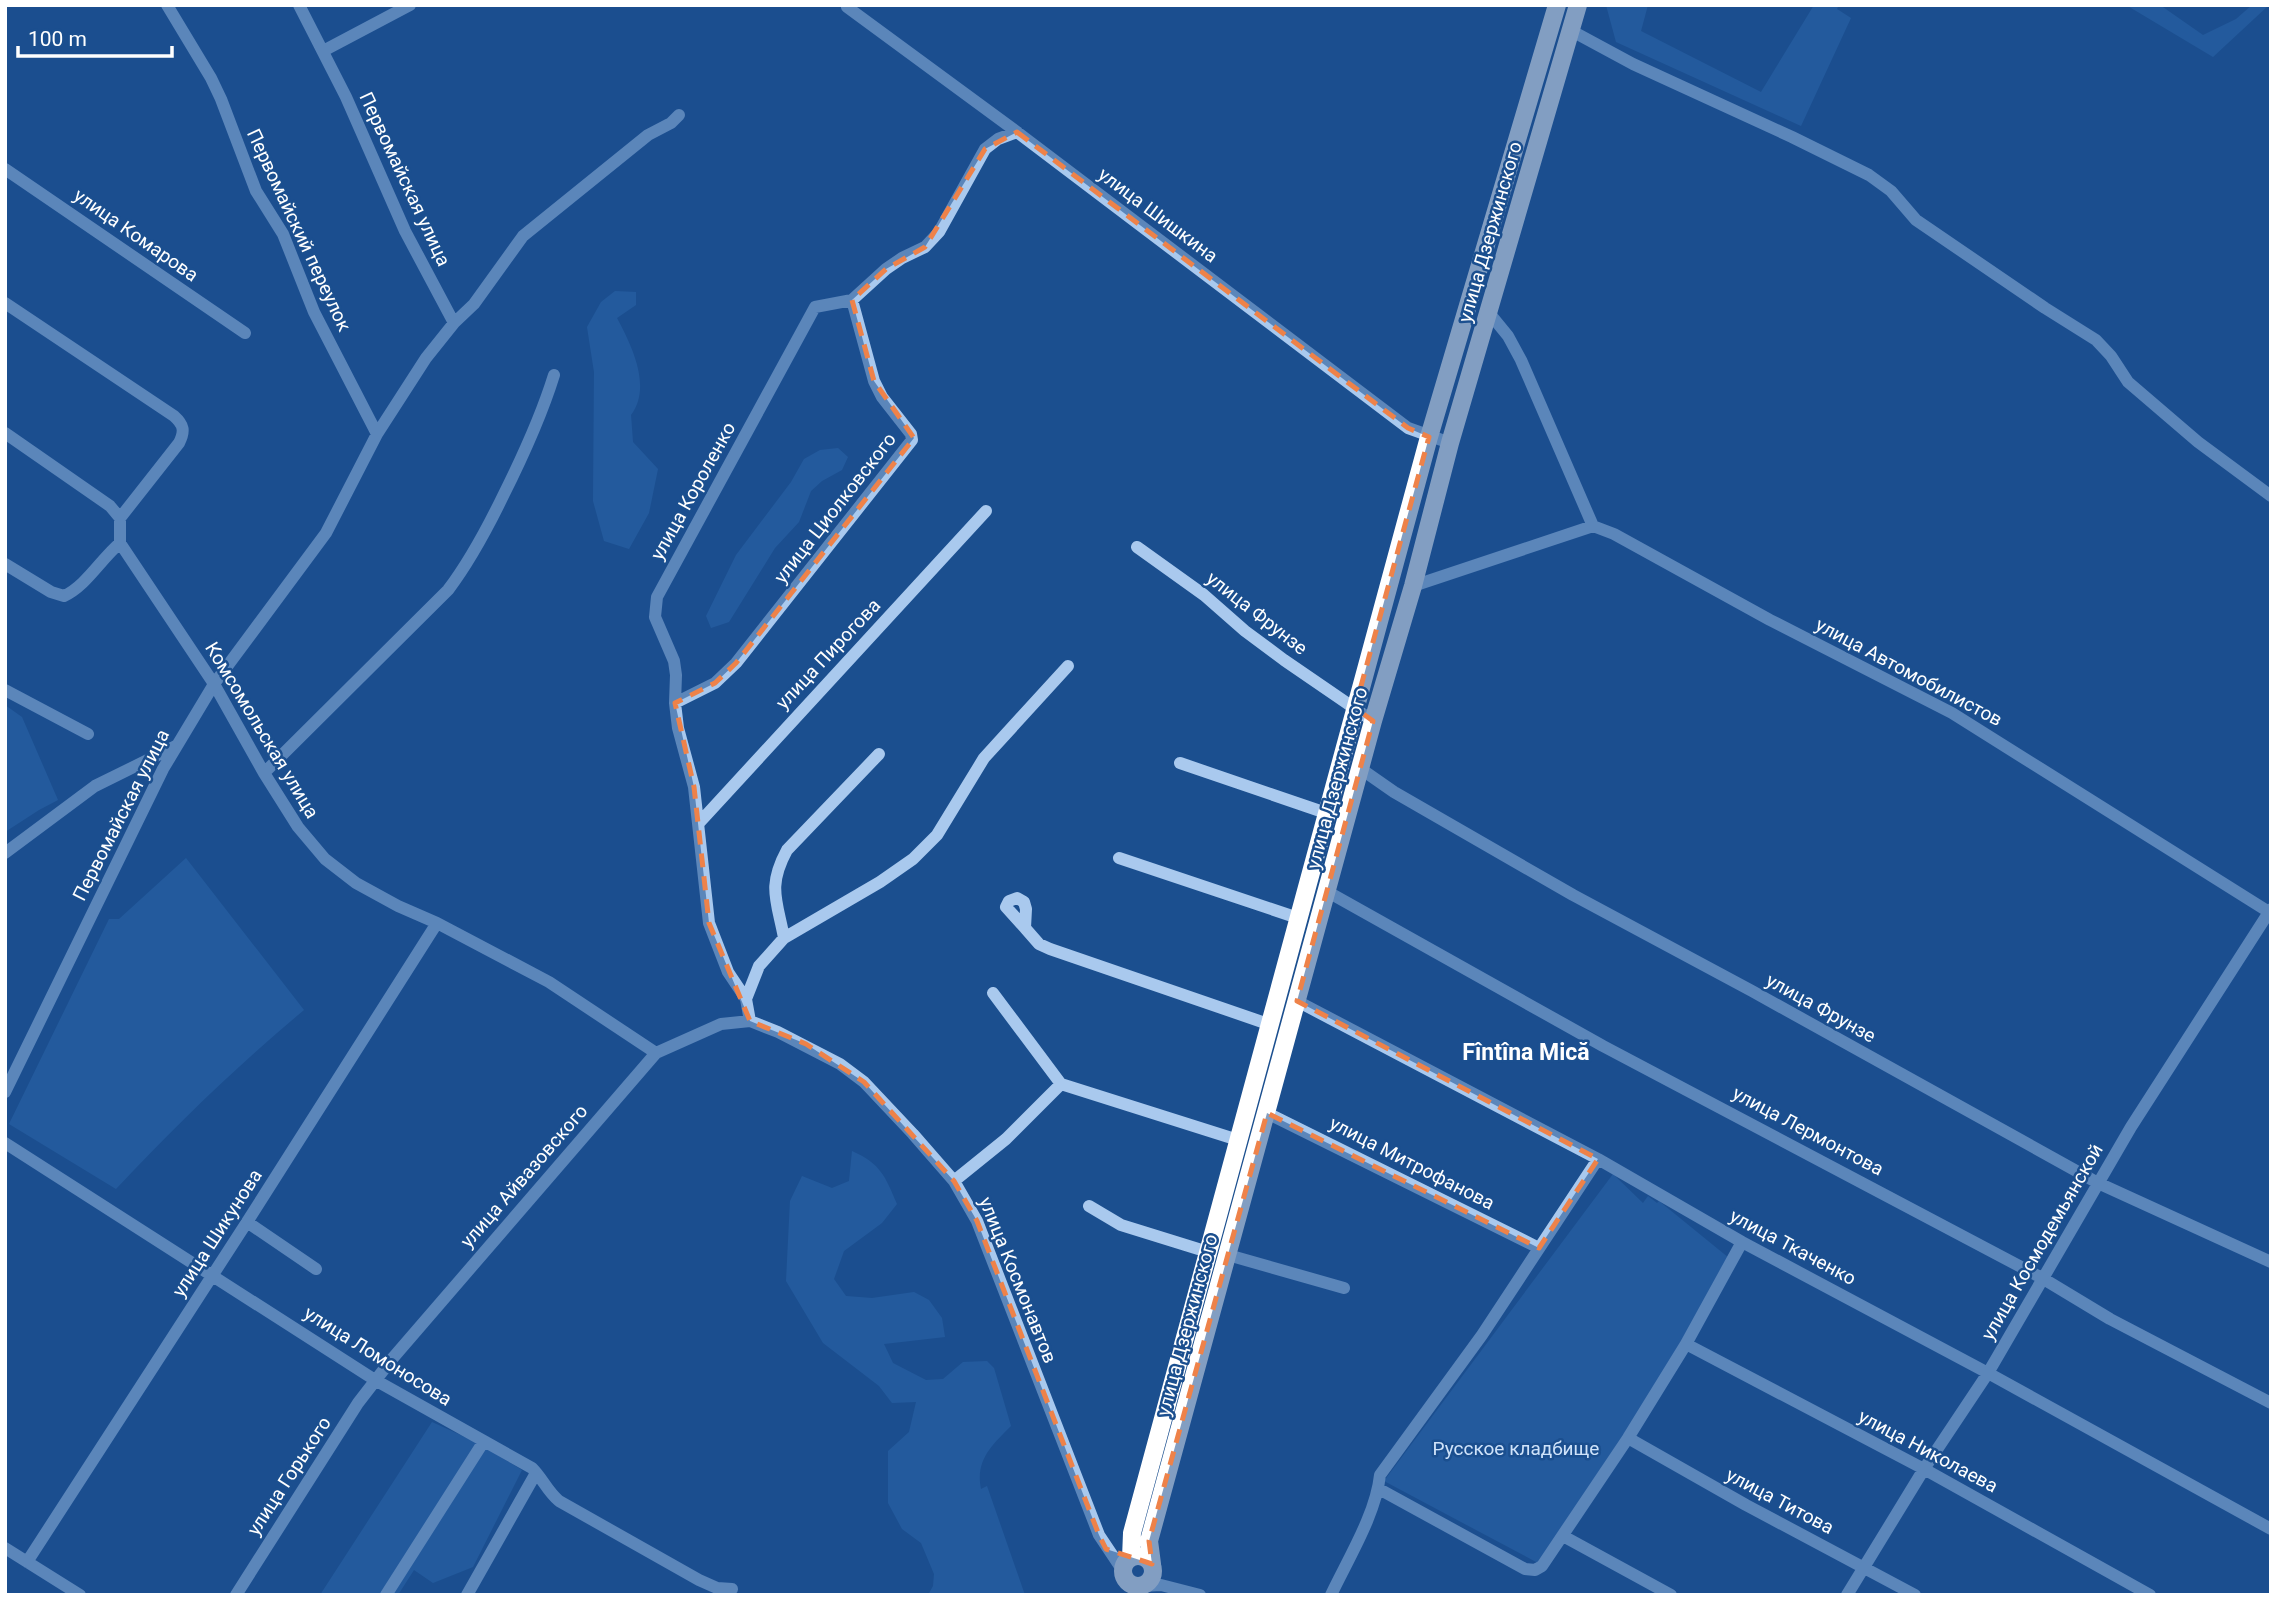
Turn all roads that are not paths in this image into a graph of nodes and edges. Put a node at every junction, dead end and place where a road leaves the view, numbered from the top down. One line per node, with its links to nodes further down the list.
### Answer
1 (167, 5): 19 (street, Первомайский переулок)
2 (299, 5): 8 (street, Первомайская улица)
3 (410, 5): 8 (street)
4 (1557, 5): 20 (highway, улица Дзержинского)
5 (1578, 5): 7 (highway, улица Дзержинского)
6 (847, 7): 10 (street, улица Шишкина)
7 (1570, 30): 14 (highway, улица Дзержинского); 22 (street)
8 (323, 51): 15 (street, Первомайская улица)
9 (679, 115): 15 (street, Первомайская улица)
10 (1017, 132): 12 (street); 20 (street, улица Шишкина)
11 (5, 169): 16 (street, улица Комарова)
12 (852, 300): 33 (street, улица Короленко); 33 (street, улица Циолковского)
13 (5, 303): 24 (street)
14 (1490, 314): 21 (highway, улица Дзержинского); 25 (street)
15 (454, 323): 19 (street, Первомайская улица)
16 (245, 333)
17 (554, 375): 41 (street)
18 (5, 433): 24 (street)
19 (377, 434): 31 (street, Первомайская улица)
20 (1429, 437): 21 (street, улица Шишкина); 34 (highway, улица Дзержинского)
21 (1450, 443): 29 (highway, улица Дзержинского)
22 (2271, 496)
23 (986, 511): 43 (street, улица Пирогова)
24 (120, 519): 26 (street)
25 (1593, 526): 29 (street); 47 (street, улица Автомобилистов)
26 (120, 543): 28 (street); 31 (street, Комсомольская улица)
27 (1137, 547): 34 (street, улица Фрунзе)
28 (5, 564)
29 (1413, 586): 35 (highway, улица Дзержинского)
30 (1068, 666): 51 (street)
31 (214, 684): 37 (street, Первомайская улица); 41 (street, Комсомольская улица)
32 (5, 690): 36 (street)
33 (675, 703): 43 (street)
34 (1355, 708): 35 (street, улица Фрунзе); 42 (highway, улица Дзержинского)
35 (1373, 721): 40 (highway, улица Дзержинского)
36 (88, 734)
37 (177, 746): 44 (street); 60 (street, Первомайская улица)
38 (879, 754): 51 (street)
39 (1180, 763): 42 (street)
40 (1361, 769): 46 (highway, улица Дзержинского); 66 (street, улица Фрунзе)
41 (264, 774): 49 (street, Комсомольская улица)
42 (1328, 814): 48 (highway, улица Дзержинского)
43 (699, 823): 53 (street)
44 (5, 853)
45 (1119, 858): 48 (street)
46 (1328, 892): 54 (highway, улица Дзержинского); 76 (street, улица Лермонтова)
47 (2270, 910): 66 (street, улица Космодемьянской)
48 (1298, 918): 57 (highway, улица Дзержинского)
49 (437, 923): 58 (street, Комсомольская улица); 68 (street, улица Шикунова)
50 (1025, 928): 57 (street)
51 (784, 938): 53 (street)
52 (993, 993): 59 (street)
53 (746, 999): 55 (street)
54 (1297, 1001): 61 (highway, улица Дзержинского); 64 (street, улица Ткаченко)
55 (750, 1021): 56 (street, улица Космонавтов); 65 (street, улица Космонавтов)
56 (721, 1024): 58 (street, улица Айвазовского)
57 (1271, 1025): 62 (highway, улица Дзержинского)
58 (656, 1053): 80 (street, улица Айвазовского)
59 (1061, 1084): 62 (street); 65 (street)
60 (5, 1092)
61 (1267, 1113): 70 (street, улица Митрофанова); 72 (highway, улица Дзержинского)
62 (1238, 1140): 71 (highway, улица Дзержинского)
63 (5, 1143): 75 (street, улица Ломоносова)
64 (1598, 1159): 69 (street, улица Ткаченко); 70 (street)
65 (954, 1181): 93 (street, улица Космонавтов)
66 (2098, 1183): 73 (street, улица Фрунзе); 76 (street, улица Космодемьянской)
67 (1089, 1206): 71 (street)
68 (247, 1223): 74 (street); 75 (street, улица Шикунова)
69 (1742, 1242): 78 (street); 79 (street, улица Ткаченко)
70 (1539, 1248): 86 (street)
71 (1208, 1252): 93 (highway, улица Дзержинского)
72 (1227, 1255): 77 (street); 91 (highway, улица Дзержинского)
73 (2271, 1262)
74 (316, 1269)
75 (212, 1275): 80 (street, улица Ломоносова); 90 (street, улица Шикунова)
76 (2042, 1278): 79 (street, улица Космодемьянской); 81 (street, улица Лермонтова)
77 (1344, 1288)
78 (1686, 1344): 82 (street); 84 (street, улица Николаева)
79 (1988, 1373): 84 (street, улица Космодемьянской); 87 (street, улица Ткаченко)
80 (376, 1380): 83 (street, улица Ломоносова); 97 (street, улица Горького)
81 (2271, 1403)
82 (1628, 1438): 88 (street); 92 (street, улица Титова)
83 (484, 1441): 85 (street, улица Ломоносова); 98 (street)
84 (1924, 1469): 92 (street, улица Космодемьянской); 105 (street, улица Николаева)
85 (536, 1473): 95 (street, улица Ломоносова); 99 (street)
86 (1378, 1489): 88 (street); 101 (street)
87 (2271, 1529)
88 (1563, 1536): 102 (street)
89 (5, 1548): 90 (street)
90 (27, 1562): 96 (street)
91 (1153, 1566): 93 (highway); 93 (highway); 94 (street)
92 (1864, 1567): 103 (street, улица Космодемьянской); 104 (street, улица Титова)
93 (1133, 1582): 94 (street)
94 (1161, 1585): 100 (street)
95 (732, 1589)
96 (80, 1595)
97 (236, 1595)
98 (386, 1595)
99 (467, 1595)
100 (1200, 1595)
101 (1331, 1595)
102 (1671, 1595)
103 (1847, 1595)
104 (1915, 1595)
105 (2150, 1595)

